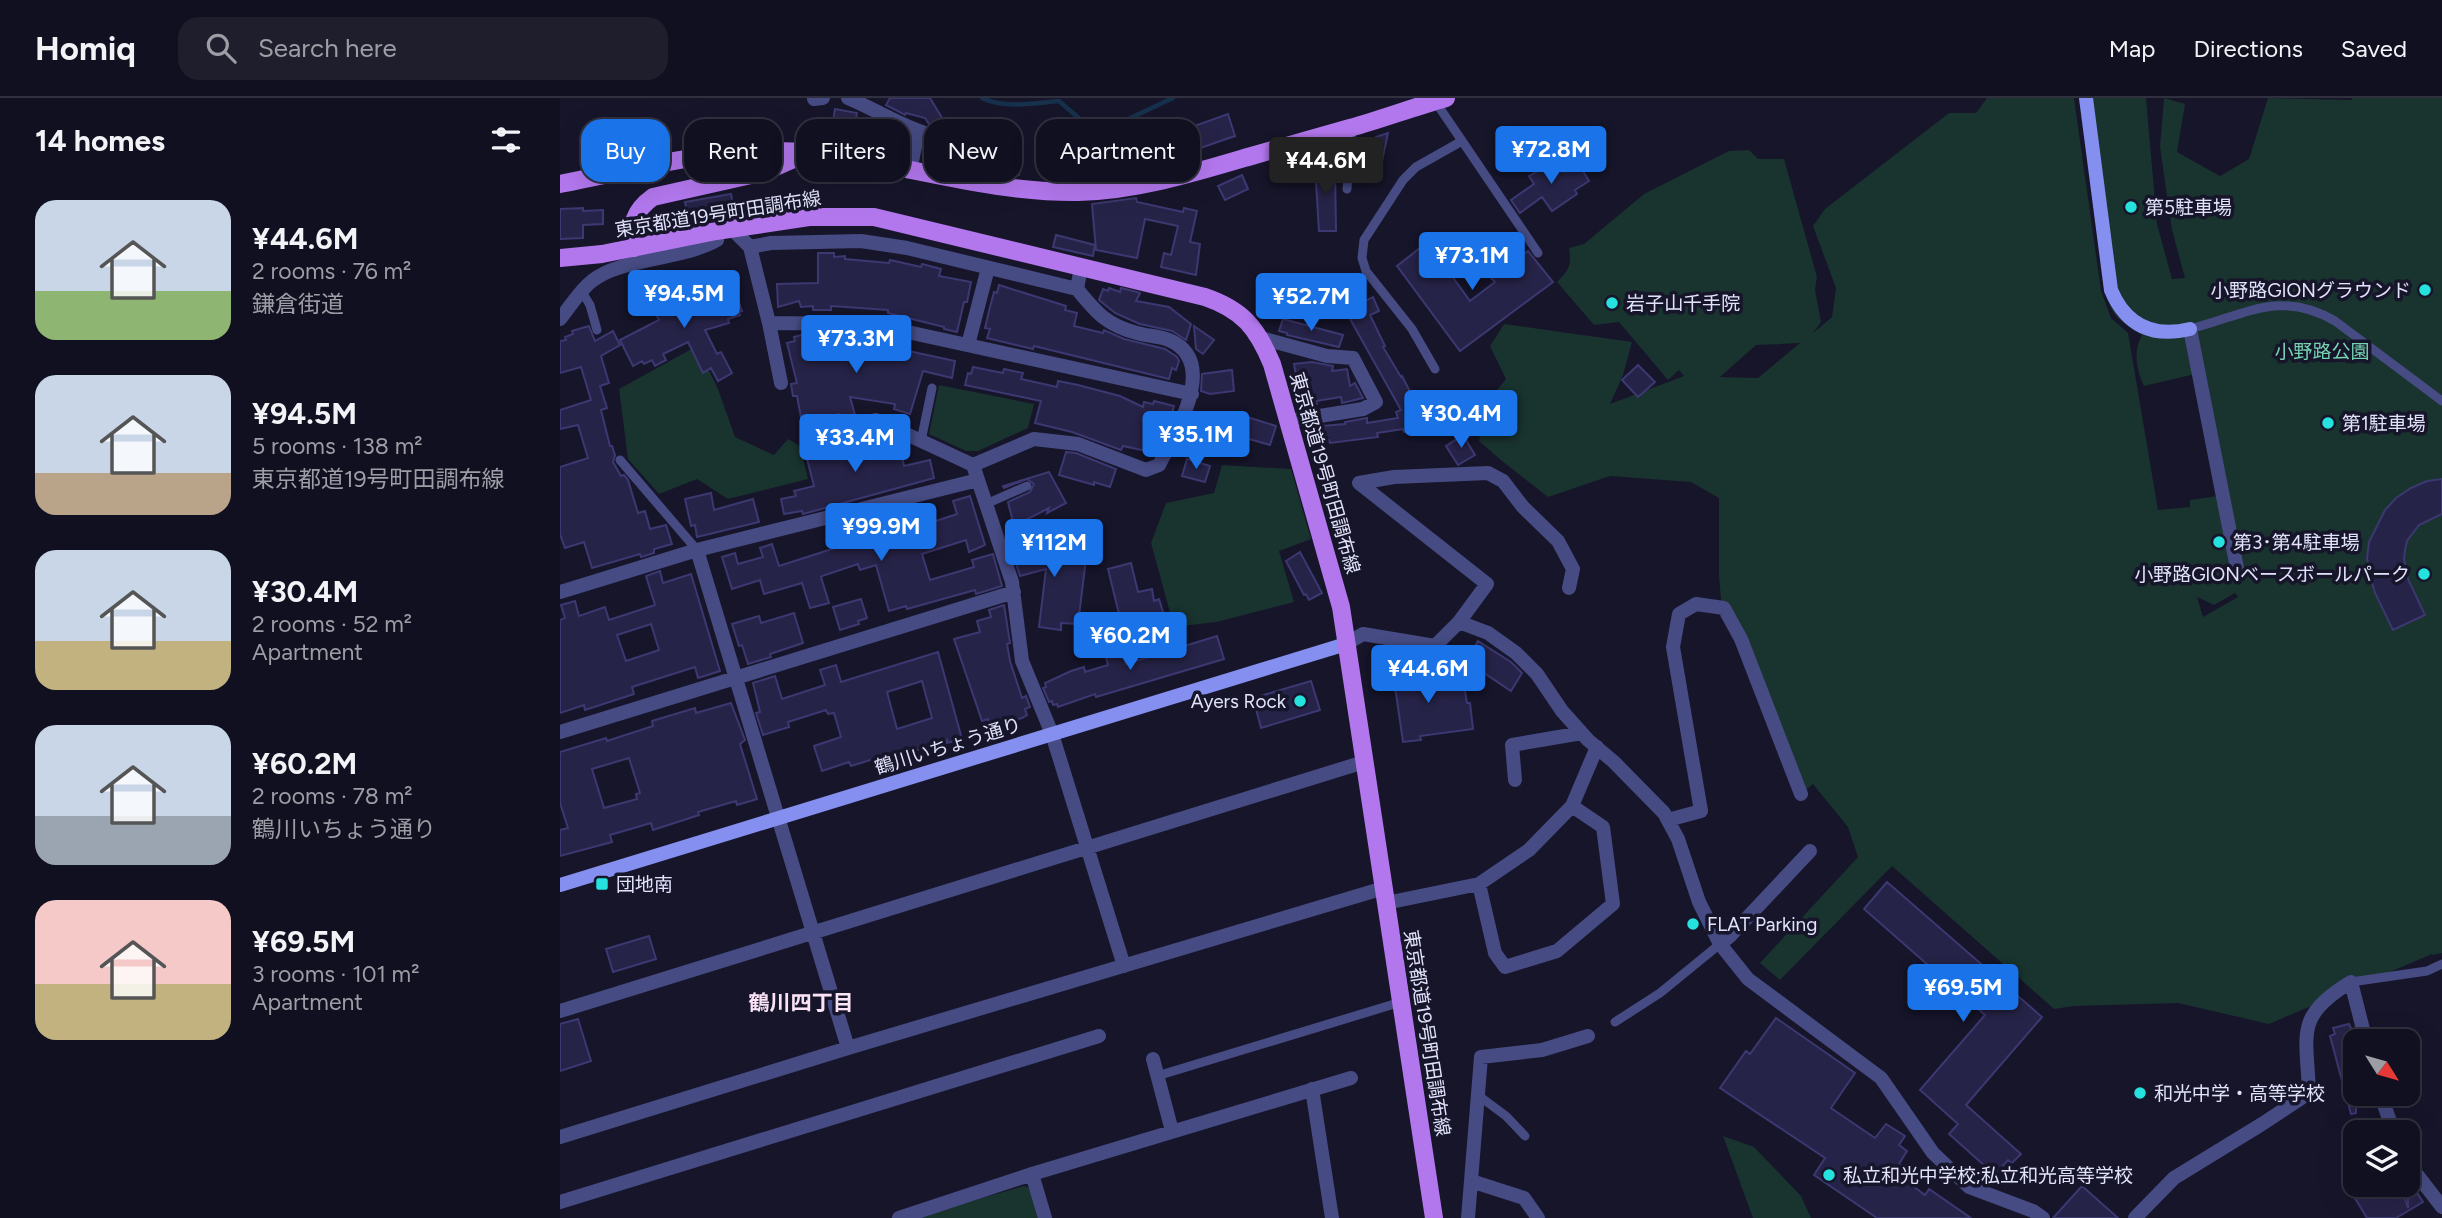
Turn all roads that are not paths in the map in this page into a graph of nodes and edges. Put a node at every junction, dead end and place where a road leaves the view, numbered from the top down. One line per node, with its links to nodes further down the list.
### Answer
1 (848, 98): 5 (street)
2 (2086, 98): 24 (street)
3 (1438, 99): 4 (main road); 7 (lane)
4 (1352, 128): 10 (main road); 12 (lane)
5 (918, 132): 6 (street); 10 (street)
6 (924, 134)
7 (1462, 141): 16 (lane); 28 (lane)
8 (796, 153): 11 (main road)
9 (796, 158): 15 (main road)
10 (910, 171)
11 (560, 184)
12 (1347, 189)
13 (724, 230): 14 (street); 15 (main road, 東京都道19号町田調布線); 18 (main road, 東京都道19号町田調布線); 21 (street)
14 (750, 247): 19 (street); 23 (street)
15 (634, 248): 17 (main road, 東京都道19号町田調布線)
16 (1538, 253)
17 (560, 258)
18 (1082, 267): 20 (street); 26 (main road, 東京都道19号町田調布線)
19 (988, 268): 20 (street); 27 (street)
20 (1077, 289): 31 (street)
21 (582, 292): 22 (street); 25 (lane)
22 (560, 319)
23 (769, 323): 27 (street); 29 (street)
24 (2190, 329): 32 (lane); 41 (street)
25 (597, 330)
26 (1261, 338): 33 (main road, 東京都道19号町田調布線); 33 (street)
27 (968, 345): 31 (street)
28 (1434, 369)
29 (781, 383)
30 (932, 388): 35 (lane)
31 (1192, 394): 37 (street)
32 (2442, 401)
33 (1289, 421): 46 (main road, 東京都道19号町田調布線)
34 (843, 427): 35 (street)
35 (921, 441): 37 (street)
36 (621, 460): 40 (lane)
37 (976, 473): 39 (street); 40 (street)
38 (1027, 486): 39 (lane)
39 (986, 504): 44 (street)
40 (697, 550): 43 (street); 47 (street)
41 (2238, 573)
42 (1569, 588): 45 (street)
43 (560, 592)
44 (1014, 592): 47 (street); 50 (street)
45 (1459, 622): 46 (street); 49 (street)
46 (1346, 644): 50 (street, 鶴川いちょう通り); 52 (main road, 東京都道19号町田調布線)
47 (736, 679): 48 (street); 56 (street)
48 (560, 732)
49 (1582, 733): 51 (street); 53 (street)
50 (1052, 734): 56 (street, 鶴川いちょう通り); 58 (street)
51 (1597, 747): 55 (street); 57 (street)
52 (1364, 762): 58 (street); 62 (main road, 東京都道19号町田調布線)
53 (1516, 780)
54 (1801, 794): 57 (street)
55 (1572, 806): 60 (street); 60 (street)
56 (778, 818): 61 (street, 鶴川いちょう通り); 63 (street)
57 (1668, 820): 64 (street)
58 (1087, 848): 63 (street); 66 (street)
59 (1810, 851): 64 (street)
60 (1479, 884): 62 (street)
61 (560, 885)
62 (1385, 896): 66 (street); 68 (main road, 東京都道19号町田調布線)
63 (813, 932): 69 (street); 74 (street)
64 (1720, 944): 70 (lane); 94 (street)
65 (2442, 964): 67 (lane)
66 (1124, 966): 74 (street)
67 (2351, 982): 71 (street); 95 (street)
68 (1401, 1002): 76 (lane); 91 (main road, 東京都道19号町田調布線)
69 (560, 1011)
70 (1615, 1022)
71 (2363, 1029)
72 (1099, 1036): 86 (street)
73 (1588, 1036): 79 (street)
74 (848, 1048): 82 (street)
75 (1153, 1059): 76 (street)
76 (1157, 1076): 80 (street)
77 (1351, 1078): 78 (street)
78 (1312, 1089): 80 (street); 88 (street)
79 (1479, 1096): 81 (lane); 85 (street)
80 (1172, 1131): 83 (street)
81 (1525, 1136)
82 (560, 1137)
83 (1032, 1174): 89 (street); 90 (street)
84 (2420, 1179): 87 (street)
85 (1471, 1181): 92 (street); 93 (street)
86 (560, 1202)
87 (2442, 1207)
88 (1328, 1217)
89 (899, 1218)
90 (1045, 1218)
91 (1434, 1218)
92 (1468, 1218)
93 (1538, 1218)
94 (2043, 1218)
95 (2135, 1218)

